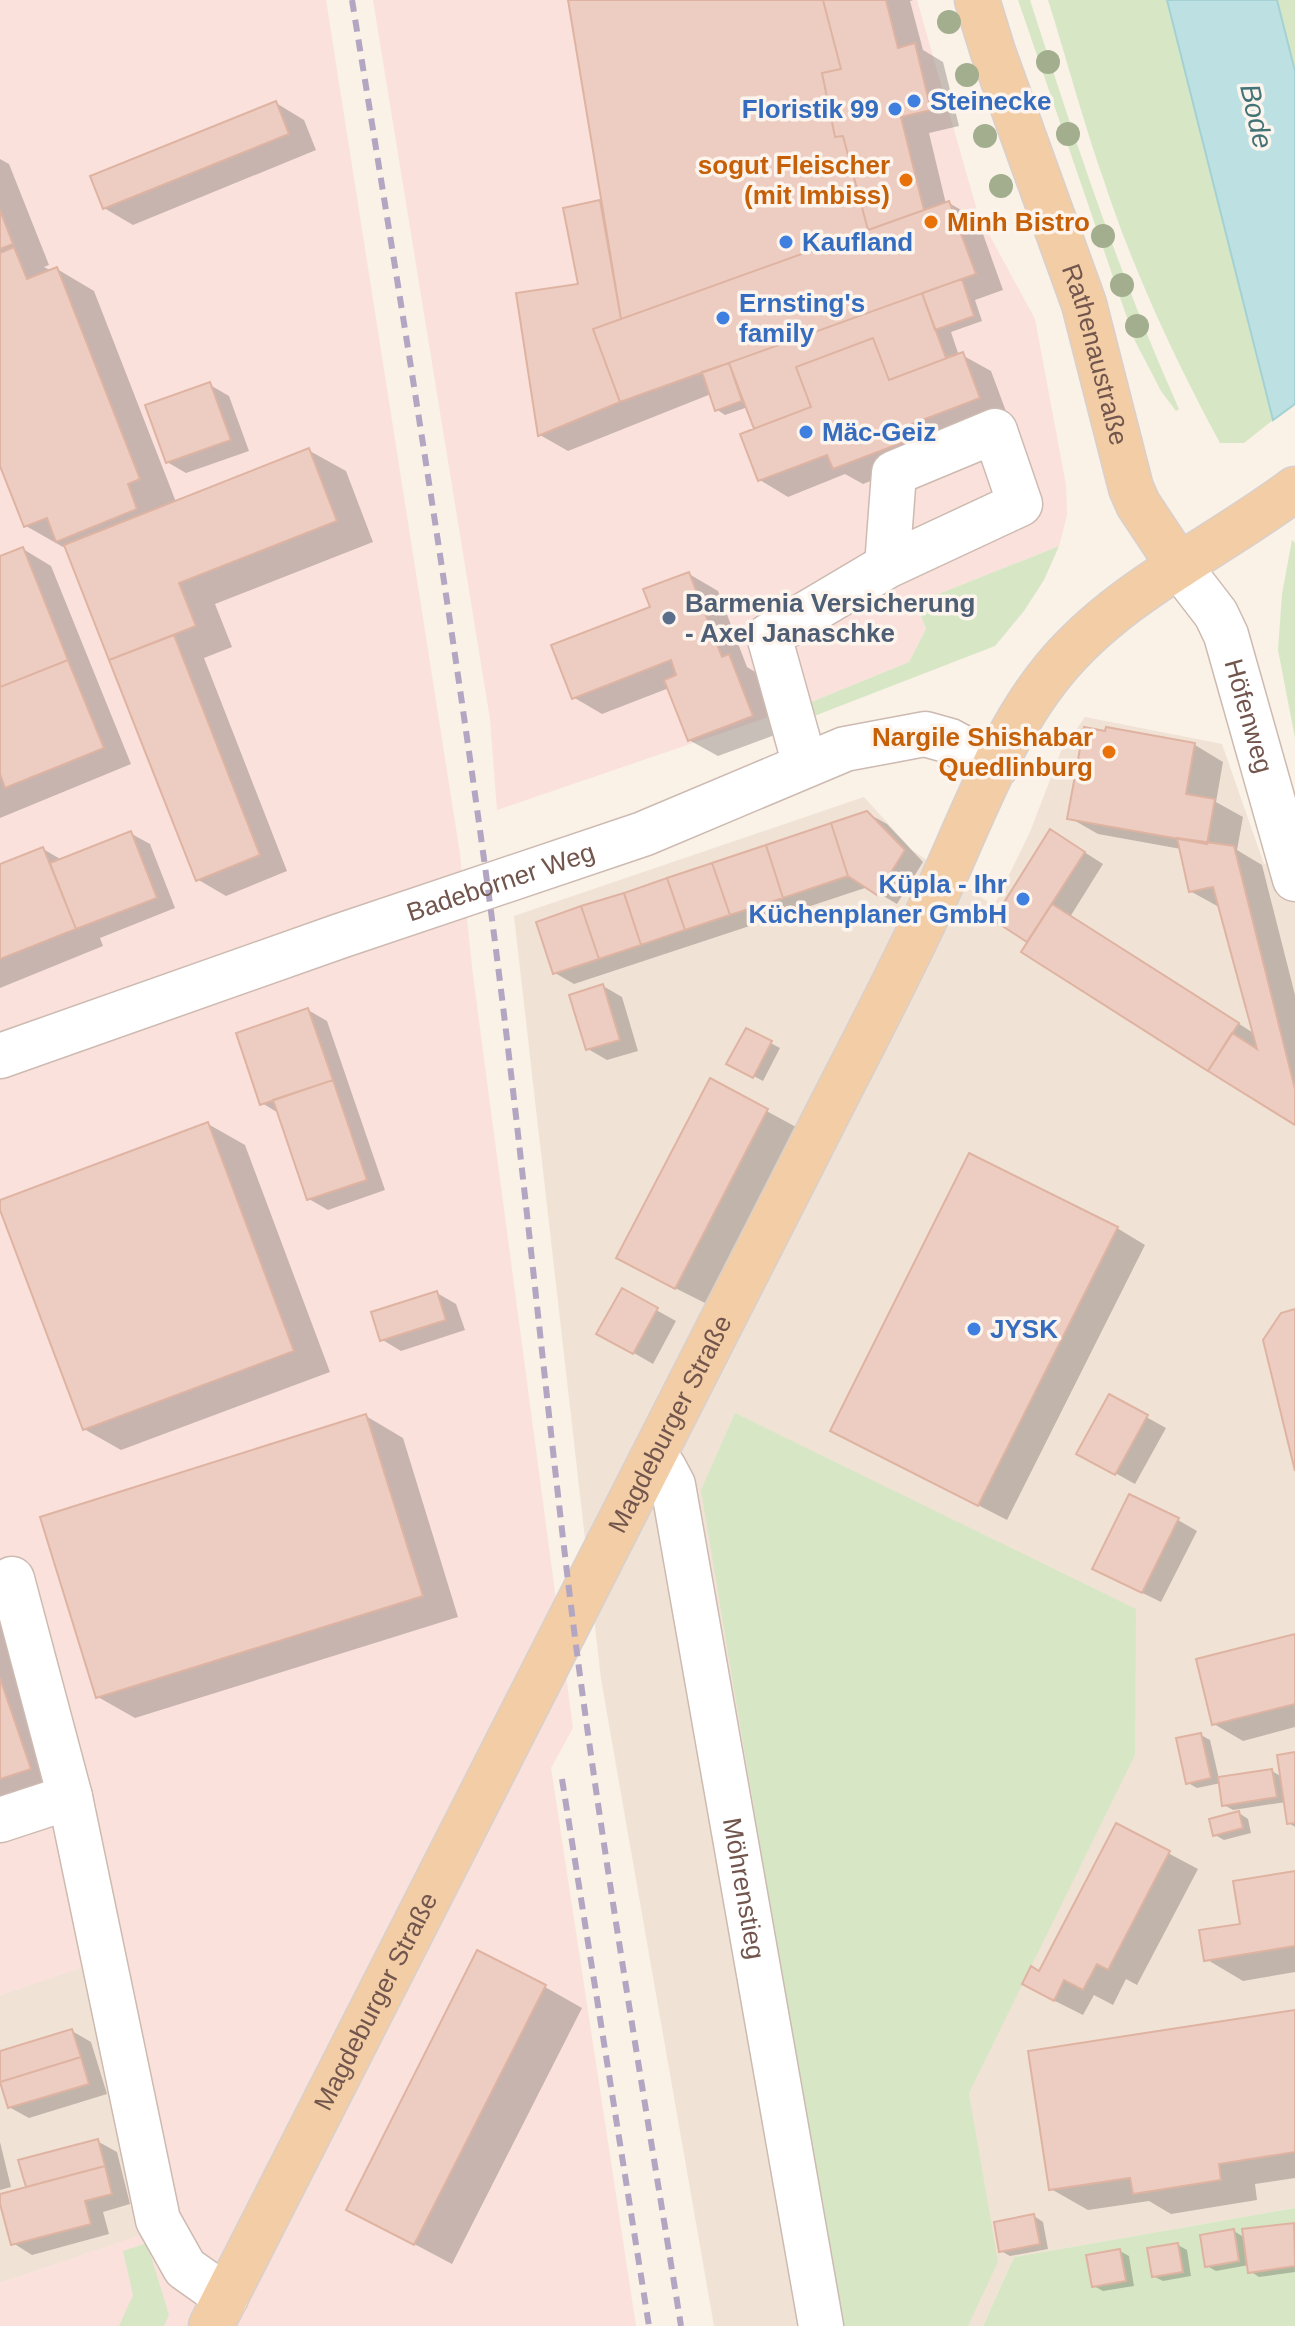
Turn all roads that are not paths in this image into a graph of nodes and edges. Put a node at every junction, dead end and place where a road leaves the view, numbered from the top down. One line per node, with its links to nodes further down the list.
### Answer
1 (977, 0): 4 (main road, Rathenaustraße)
2 (1285, 496): 4 (main road, Magdeburger Straße)
3 (887, 566): 5 (street)
4 (1179, 566): 6 (main road, Magdeburger Straße); 7 (street, Höfenweg)
5 (805, 765): 6 (street, Badeborner Weg); 8 (street, Badeborner Weg)
6 (996, 766): 9 (main road, Magdeburger Straße)
7 (1295, 879)
8 (0, 1056)
9 (652, 1459): 13 (main road, Magdeburger Straße); 14 (street, Möhrenstieg)
10 (12, 1579): 11 (street)
11 (70, 1797): 12 (street); 13 (street)
12 (0, 1820)
13 (218, 2312)
14 (821, 2326)

